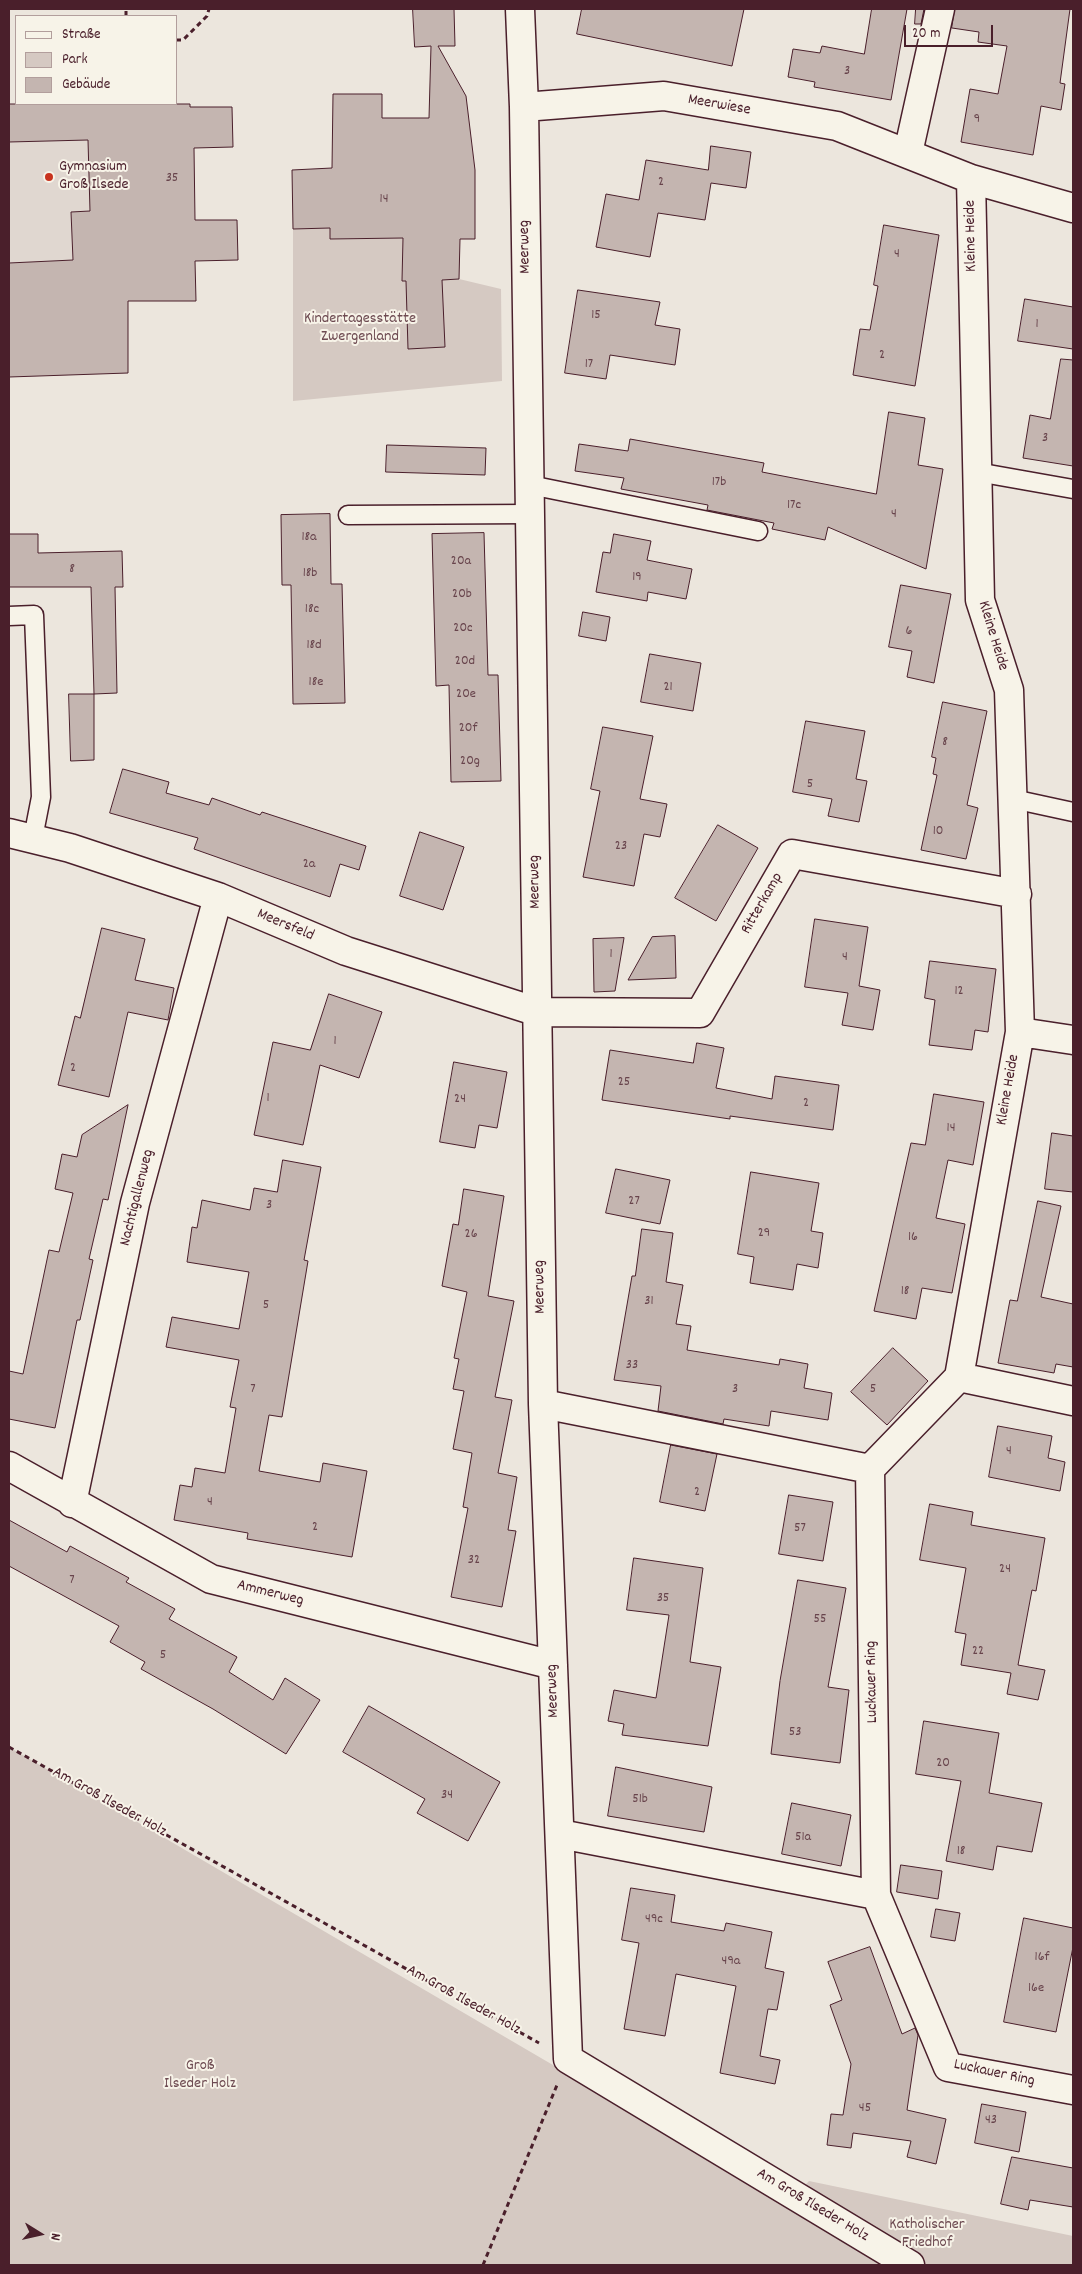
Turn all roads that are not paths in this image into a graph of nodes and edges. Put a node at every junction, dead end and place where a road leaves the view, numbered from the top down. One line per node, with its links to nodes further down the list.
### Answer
1 (520, 9): 3 (street, Meerweg)
2 (940, 9): 4 (street)
3 (524, 107): 4 (street, Meerwiese); 8 (street, Meerweg)
4 (908, 153): 5 (street, Meerwiese)
5 (971, 179): 6 (street, Meerwiese); 7 (street, Kleine Heide)
6 (1073, 208)
7 (977, 472): 9 (lane); 14 (street, Kleine Heide)
8 (530, 485): 10 (street, Meerweg); 12 (lane)
9 (1073, 489)
10 (530, 514): 11 (lane); 19 (street, Meerweg)
11 (348, 515)
12 (758, 530)
13 (9, 616): 16 (lane, Meersfeld)
14 (1013, 799): 15 (lane); 17 (street, Kleine Heide)
15 (1073, 812)
16 (21, 835): 18 (street, Meersfeld)
17 (1017, 894): 19 (street, Ritterkamp); 20 (street, Kleine Heide)
18 (218, 897): 19 (street, Meersfeld); 27 (street, Nachtigallenweg)
19 (538, 1012): 24 (street, Meerweg)
20 (1020, 1032): 21 (street); 22 (street, Kleine Heide)
21 (1073, 1040)
22 (959, 1377): 23 (street); 26 (street)
23 (1073, 1401)
24 (543, 1404): 26 (street); 28 (street, Meerweg)
25 (9, 1466): 27 (street, Ammerweg)
26 (870, 1470): 30 (street, Luckauer Ring)
27 (72, 1503): 28 (street, Ammerweg)
28 (553, 1665): 29 (street, Meerweg)
29 (560, 1834): 30 (street); 31 (street, Meerweg)
30 (876, 1895): 32 (street, Luckauer Ring)
31 (568, 2059): 33 (street, Am Groß Ilseder Holz)
32 (1073, 2090)
33 (910, 2265)

